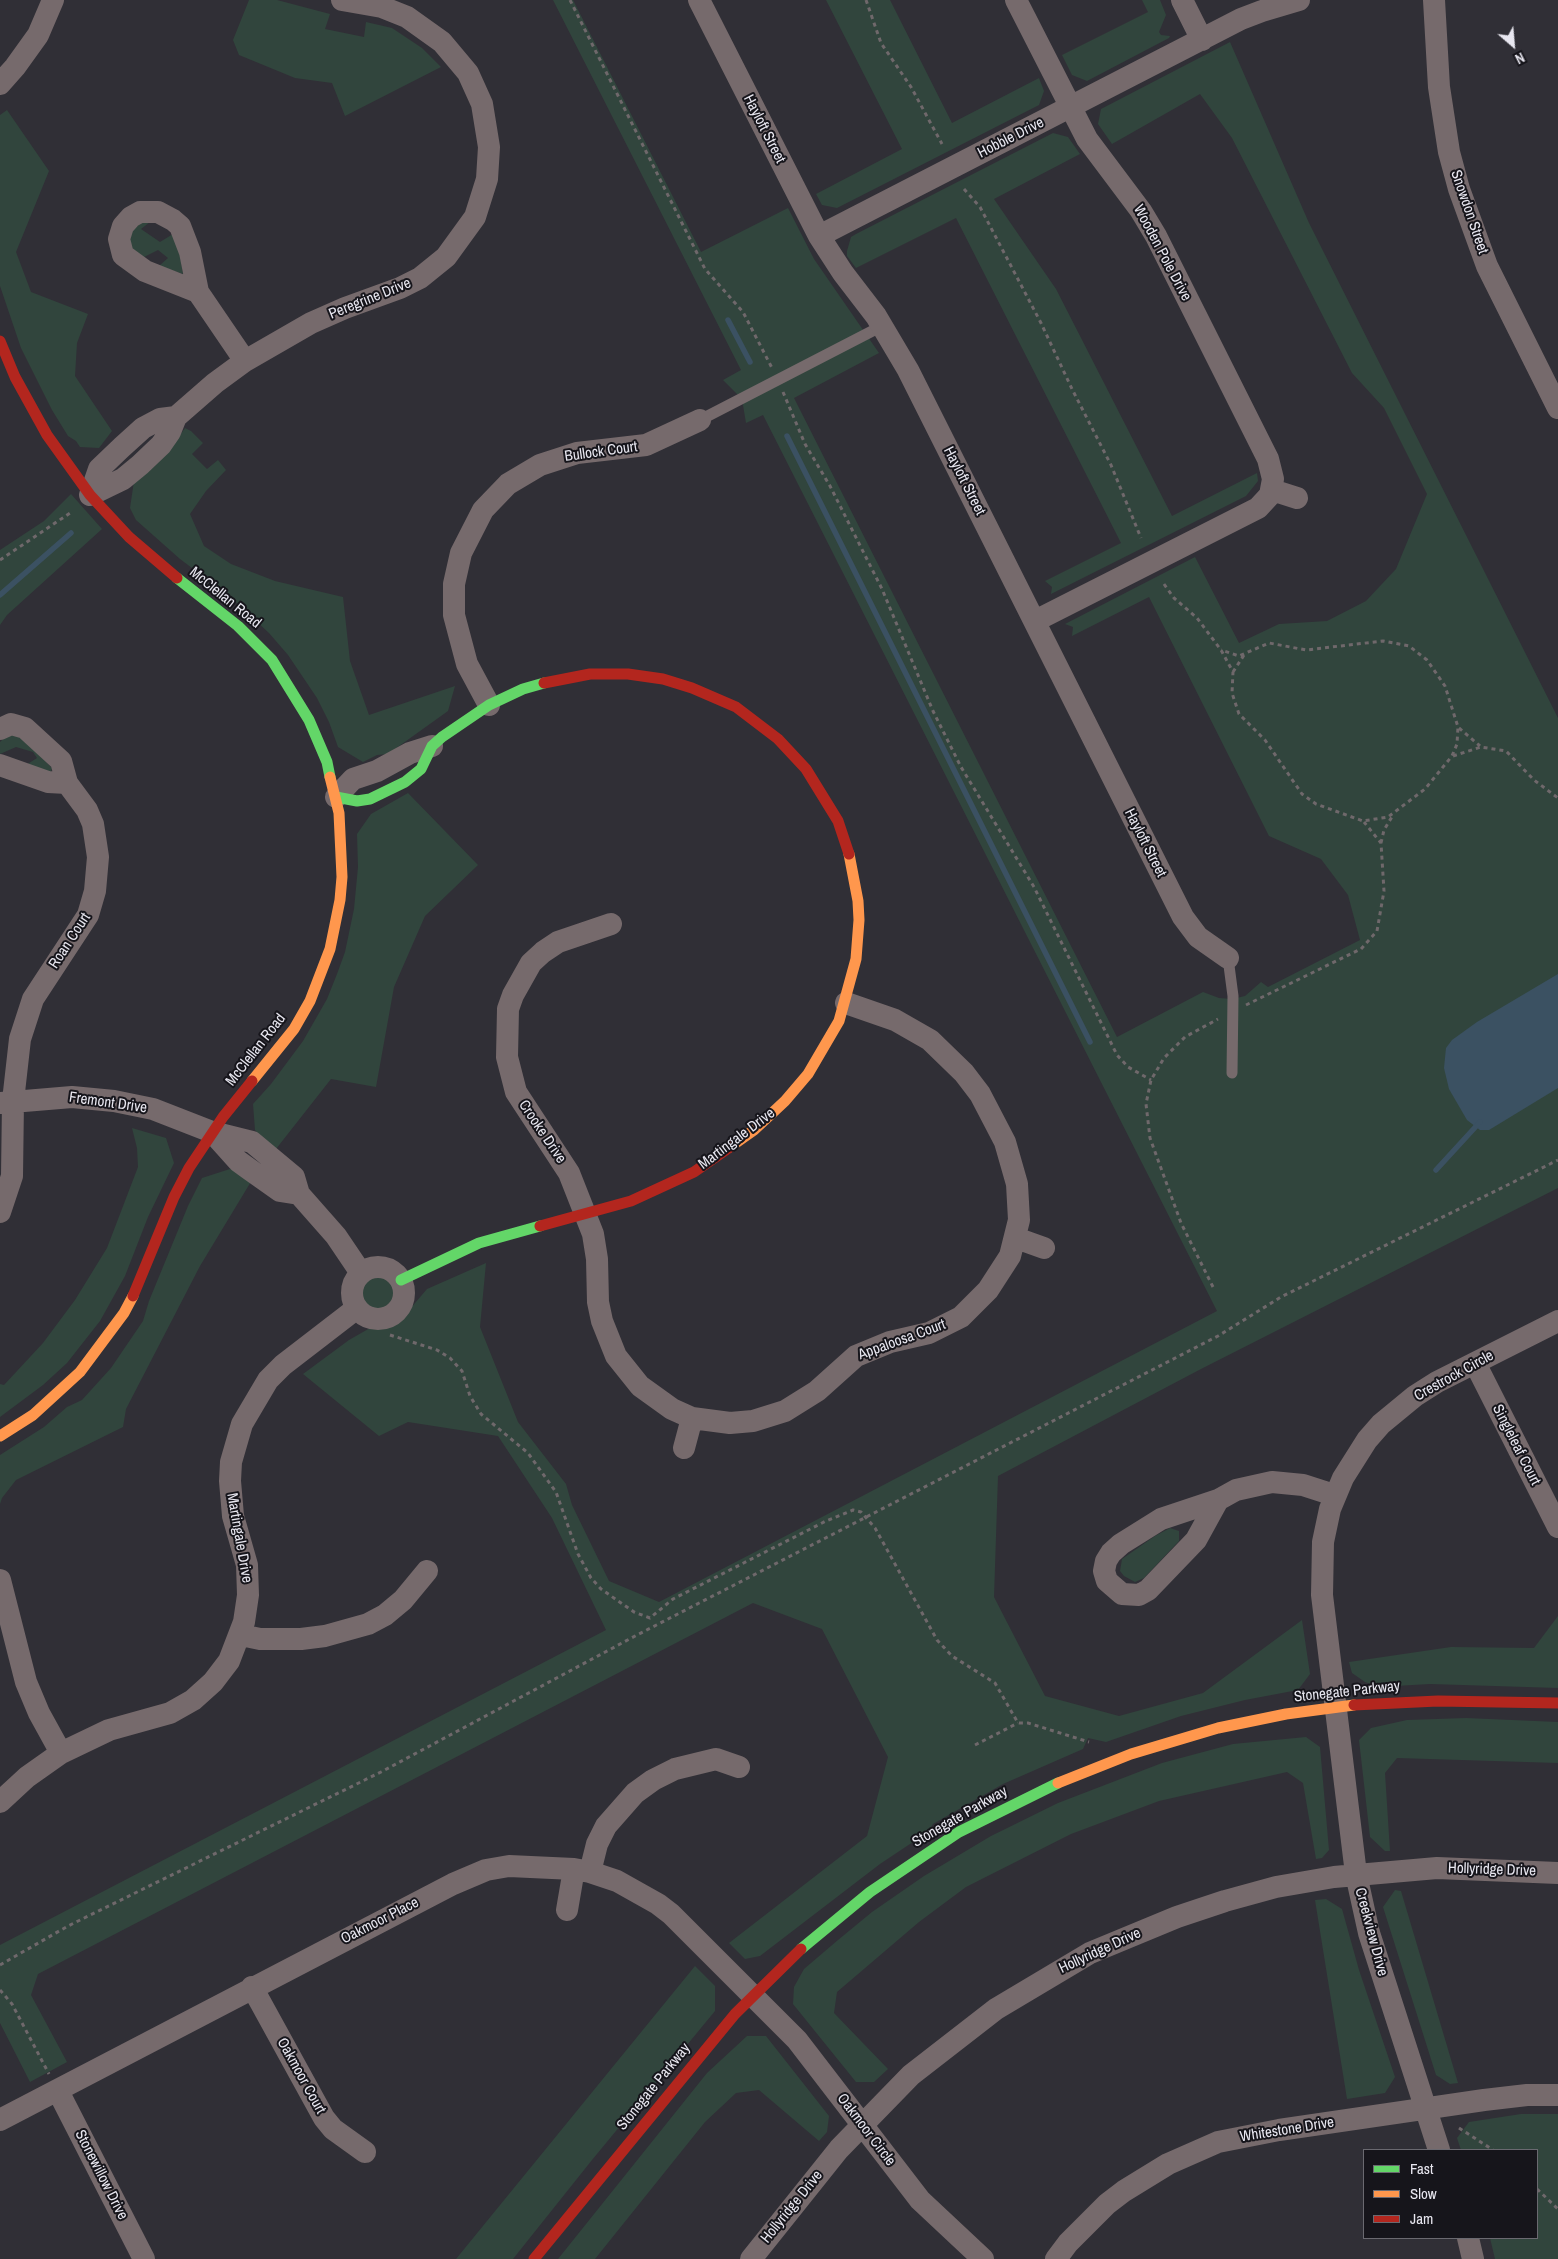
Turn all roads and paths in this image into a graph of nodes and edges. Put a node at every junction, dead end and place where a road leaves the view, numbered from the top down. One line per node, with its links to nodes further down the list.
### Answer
1 (53, 0): 11 (street)
2 (342, 0): 19 (street, Peregrine Drive)
3 (570, 0): 20 (path)
4 (699, 0): 15 (street, Hayloft Street)
5 (866, 0): 13 (path)
6 (1016, 0): 12 (street, Wooden Pole Drive)
7 (1182, 0): 10 (street)
8 (1299, 0): 10 (street, Hobble Drive)
9 (1434, 0): 21 (street, Snowdon Street)
10 (1202, 40): 12 (street, Hobble Drive)
11 (0, 82)
12 (1070, 108): 15 (street, Hobble Drive); 23 (street, Wooden Pole Drive)
13 (942, 144)
14 (964, 190): 27 (path)
15 (819, 236): 17 (street, Hayloft Street)
16 (198, 292): 19 (street)
17 (882, 326): 20 (lane); 30 (street, Hayloft Street)
18 (0, 341): 24 (street, McClellan Road)
19 (245, 361): 24 (street, Peregrine Drive)
20 (777, 379): 22 (lane); 52 (path)
21 (1558, 406)
22 (700, 420): 34 (street, Bullock Court)
23 (1272, 490): 25 (street); 30 (street)
24 (90, 495): 42 (street, McClellan Road)
25 (1297, 498)
26 (74, 512): 28 (path)
27 (1141, 538)
28 (0, 560)
29 (1164, 584): 31 (path)
30 (1035, 621): 48 (street, Hayloft Street)
31 (1221, 650): 32 (path); 33 (path)
32 (1245, 655): 33 (path); 35 (path)
33 (1233, 672): 45 (path)
34 (489, 705): 37 (street, Martingale Drive); 49 (street, Martingale Drive)
35 (1458, 727): 38 (path); 39 (path)
36 (0, 729): 41 (street, Roan Court)
37 (432, 746): 42 (street, Martingale Drive)
38 (1481, 747): 39 (path); 43 (path)
39 (1452, 756): 44 (path)
40 (0, 765): 41 (street)
41 (67, 783): 53 (street, Roan Court)
42 (336, 797): 54 (street, McClellan Road)
43 (1558, 798)
44 (1394, 814): 45 (path); 46 (path)
45 (1363, 821): 46 (path)
46 (1382, 843): 50 (path)
47 (611, 924): 57 (street, Crooke Drive)
48 (1228, 958): 50 (lane)
49 (846, 1003): 57 (street, Martingale Drive); 58 (street, Appaloosa Court)
50 (1233, 1012): 51 (lane); 52 (path)
51 (1232, 1073)
52 (1151, 1080): 62 (path)
53 (7, 1102): 54 (street, Fremont Drive); 56 (street, Roan Court)
54 (212, 1132): 60 (street, Fremont Drive); 68 (street, McClellan Road)
55 (1558, 1160): 72 (path)
56 (0, 1212)
57 (585, 1215): 61 (street, Martingale Drive); 67 (street, Appaloosa Court)
58 (1016, 1238): 59 (street); 67 (street, Appaloosa Court)
59 (1044, 1248)
60 (361, 1273): 61 (street); 63 (street)
61 (402, 1280): 63 (street)
62 (1213, 1287)
63 (357, 1308): 76 (street, Martingale Drive)
64 (1558, 1321): 66 (street, Crestrock Circle)
65 (390, 1335): 72 (path)
66 (1475, 1363): 70 (street, Crestrock Circle); 73 (street, Singleleaf Court)
67 (692, 1418): 69 (street)
68 (0, 1436)
69 (684, 1448)
70 (1334, 1495): 71 (street); 78 (street, Crestrock Circle)
71 (1218, 1500): 71 (street)
72 (868, 1518): 79 (path); 89 (path)
73 (1558, 1527)
74 (427, 1572): 76 (street)
75 (0, 1580): 82 (street)
76 (240, 1635): 82 (street, Martingale Drive)
77 (1558, 1704): 78 (street, Stonegate Parkway)
78 (1335, 1707): 87 (street, Creekview Drive); 92 (street, Stonegate Parkway)
79 (1018, 1723): 80 (path); 81 (path)
80 (1089, 1742)
81 (975, 1744)
82 (61, 1753): 84 (street, Martingale Drive)
83 (739, 1767): 85 (street)
84 (0, 1802)
85 (582, 1870): 88 (street); 90 (street, Oakmoor Place); 92 (street, Oakmoor Place)
86 (1558, 1873): 87 (street, Hollyridge Drive)
87 (1356, 1874): 95 (street, Creekview Drive); 97 (street, Hollyridge Drive)
88 (566, 1910)
89 (0, 1965)
90 (252, 1988): 93 (street, Oakmoor Place); 101 (street, Oakmoor Court)
91 (0, 1990): 93 (path)
92 (753, 1995): 97 (street, Oakmoor Circle); 106 (street, Stonegate Parkway)
93 (54, 2083): 96 (street, Oakmoor Place); 105 (street, Stonewillow Drive)
94 (1558, 2095): 95 (street, Whitestone Drive)
95 (1426, 2109): 99 (street, Creekview Drive); 109 (street, Whitestone Drive)
96 (0, 2120)
97 (862, 2125): 107 (street, Hollyridge Drive); 108 (street, Oakmoor Circle)
98 (1459, 2128): 100 (path)
99 (1440, 2149)
100 (1491, 2149)
101 (365, 2152)
102 (1538, 2190): 103 (path)
103 (1558, 2209)
104 (1468, 2239): 110 (street)
105 (144, 2259)
106 (534, 2259)
107 (751, 2259)
108 (983, 2259)
109 (1056, 2259)
110 (1473, 2259)

